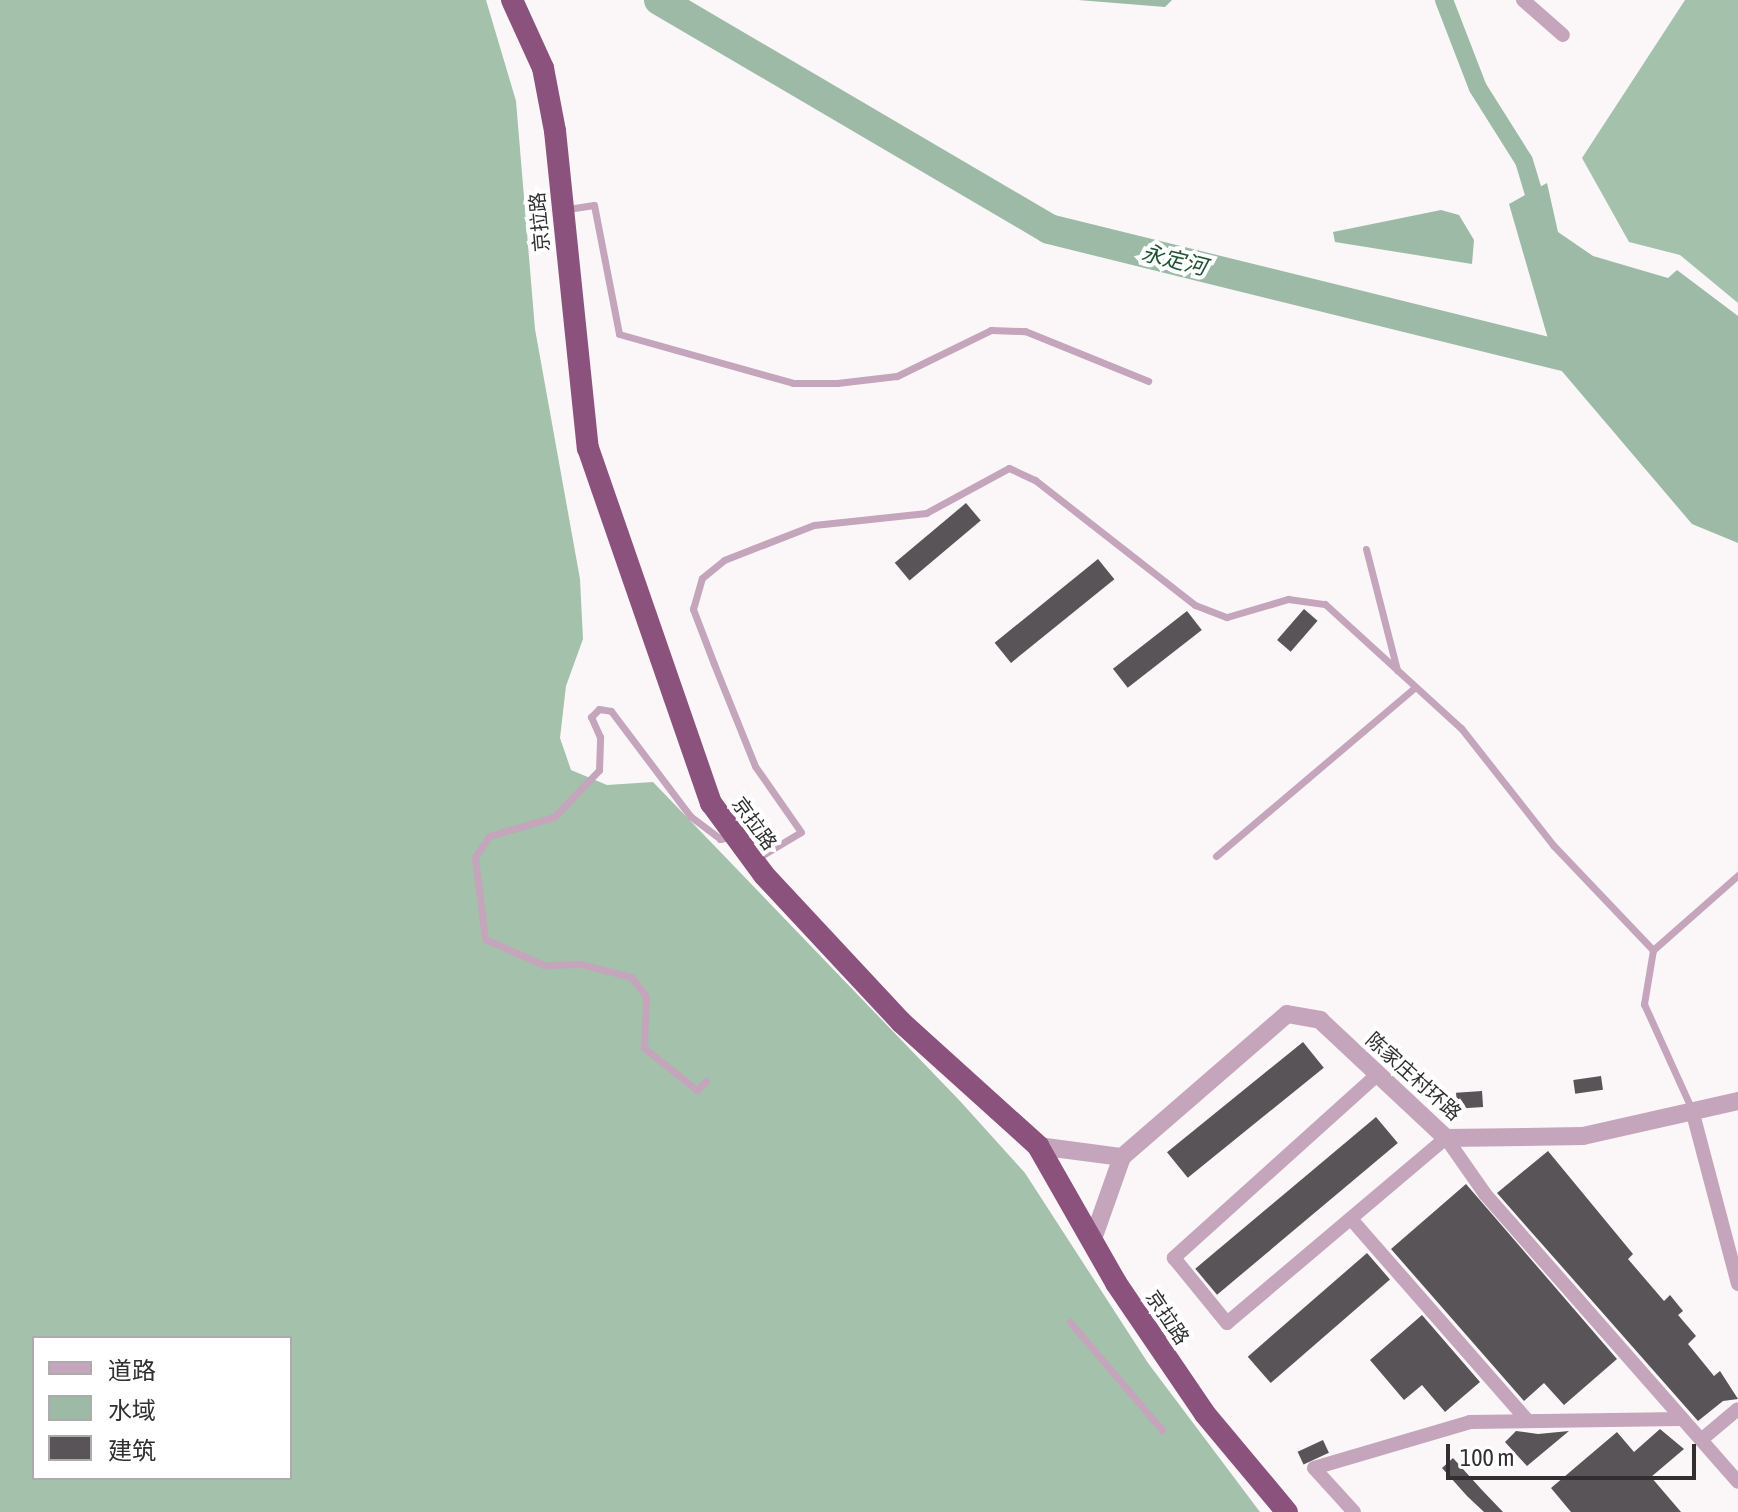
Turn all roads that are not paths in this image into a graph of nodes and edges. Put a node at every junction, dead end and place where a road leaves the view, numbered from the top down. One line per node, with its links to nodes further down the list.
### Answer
1 (512, 0): 4 (highway, 京拉路)
2 (1523, 0): 3 (street)
3 (1563, 35)
4 (562, 210): 5 (lane); 9 (highway, 京拉路)
5 (1148, 381)
6 (1366, 549): 7 (lane)
7 (1397, 672): 8 (lane); 11 (lane)
8 (1414, 688): 10 (lane); 13 (lane)
9 (732, 837): 11 (highway, 京拉路); 15 (lane)
10 (1216, 856)
11 (752, 861): 19 (highway, 京拉路)
12 (1738, 875): 13 (lane)
13 (1653, 950): 17 (lane)
14 (1378, 1074): 18 (street, 陈家庄村环路); 20 (street, 陈家庄村环路); 21 (street)
15 (706, 1081)
16 (1738, 1101): 17 (street, 陈家庄村环路)
17 (1692, 1110): 18 (street, 陈家庄村环路); 23 (street)
18 (1446, 1138): 21 (street); 26 (street)
19 (1038, 1146): 20 (street); 22 (highway, 京拉路)
20 (1122, 1157): 22 (street)
21 (1351, 1219): 27 (street)
22 (1093, 1239): 31 (highway, 京拉路)
23 (1738, 1284)
24 (1070, 1322): 28 (lane)
25 (1738, 1409): 29 (street)
26 (1680, 1419): 27 (street); 29 (street)
27 (1527, 1420): 32 (street)
28 (1162, 1430)
29 (1701, 1440): 30 (street)
30 (1738, 1482)
31 (1287, 1512)
32 (1354, 1512)

